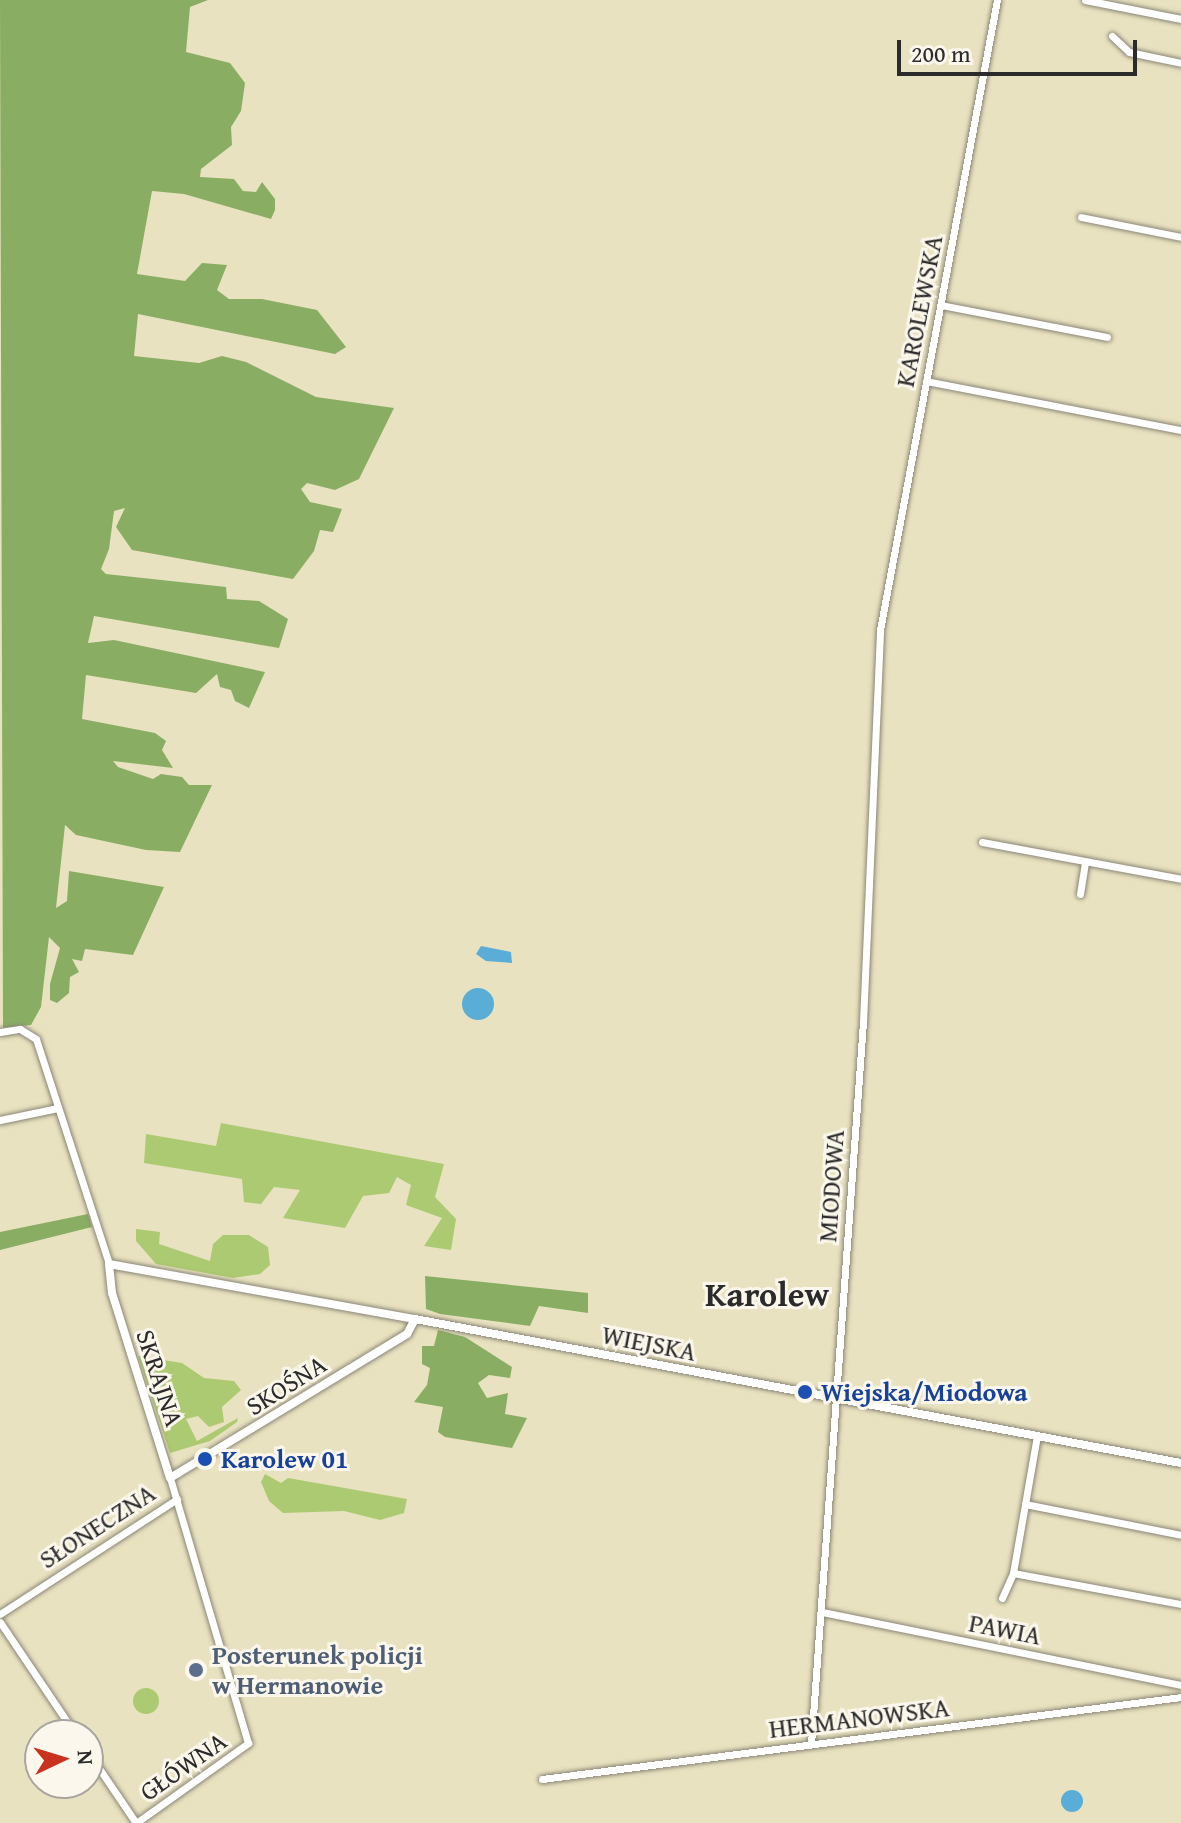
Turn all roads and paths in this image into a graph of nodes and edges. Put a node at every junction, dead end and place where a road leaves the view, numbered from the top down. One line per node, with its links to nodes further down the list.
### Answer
1 (997, 0): 8 (street, KAROLEWSKA)
2 (1085, 0): 3 (street)
3 (1181, 19)
4 (1112, 36): 5 (street)
5 (1181, 63)
6 (1081, 217): 7 (street)
7 (1181, 237)
8 (941, 305): 9 (street); 10 (street, KAROLEWSKA)
9 (1107, 337)
10 (926, 381): 11 (street); 12 (street, KAROLEWSKA)
11 (1181, 430)
12 (880, 630): 22 (street, MIODOWA)
13 (982, 842): 14 (street)
14 (1085, 861): 15 (street); 16 (street)
15 (1181, 879)
16 (1080, 894)
17 (0, 1032): 18 (street, SKRAJNA)
18 (58, 1108): 19 (street); 20 (street, SKRAJNA)
19 (0, 1120)
20 (109, 1264): 21 (street, WIEJSKA); 25 (street, SKRAJNA)
21 (415, 1319): 22 (street, WIEJSKA); 25 (street, SKOŚNA)
22 (839, 1399): 23 (street, WIEJSKA); 32 (street, MIODOWA)
23 (1037, 1436): 24 (street, WIEJSKA); 27 (street)
24 (1181, 1463)
25 (170, 1478): 26 (street, SKRAJNA)
26 (177, 1499): 33 (street, SŁONECZNA); 38 (street, SKRAJNA)
27 (1025, 1504): 28 (street); 29 (street)
28 (1181, 1535)
29 (1013, 1573): 30 (street); 31 (street)
30 (1002, 1598)
31 (1181, 1604)
32 (822, 1612): 35 (street, PAWIA); 39 (street, MIODOWA)
33 (0, 1614)
34 (0, 1622): 37 (street)
35 (1181, 1685)
36 (1181, 1697): 39 (street, HERMANOWSKA)
37 (65, 1719)
38 (248, 1739): 42 (street, GŁÓWNA)
39 (811, 1744): 41 (street, HERMANOWSKA)
40 (104, 1776): 42 (street)
41 (542, 1779)
42 (136, 1823)

